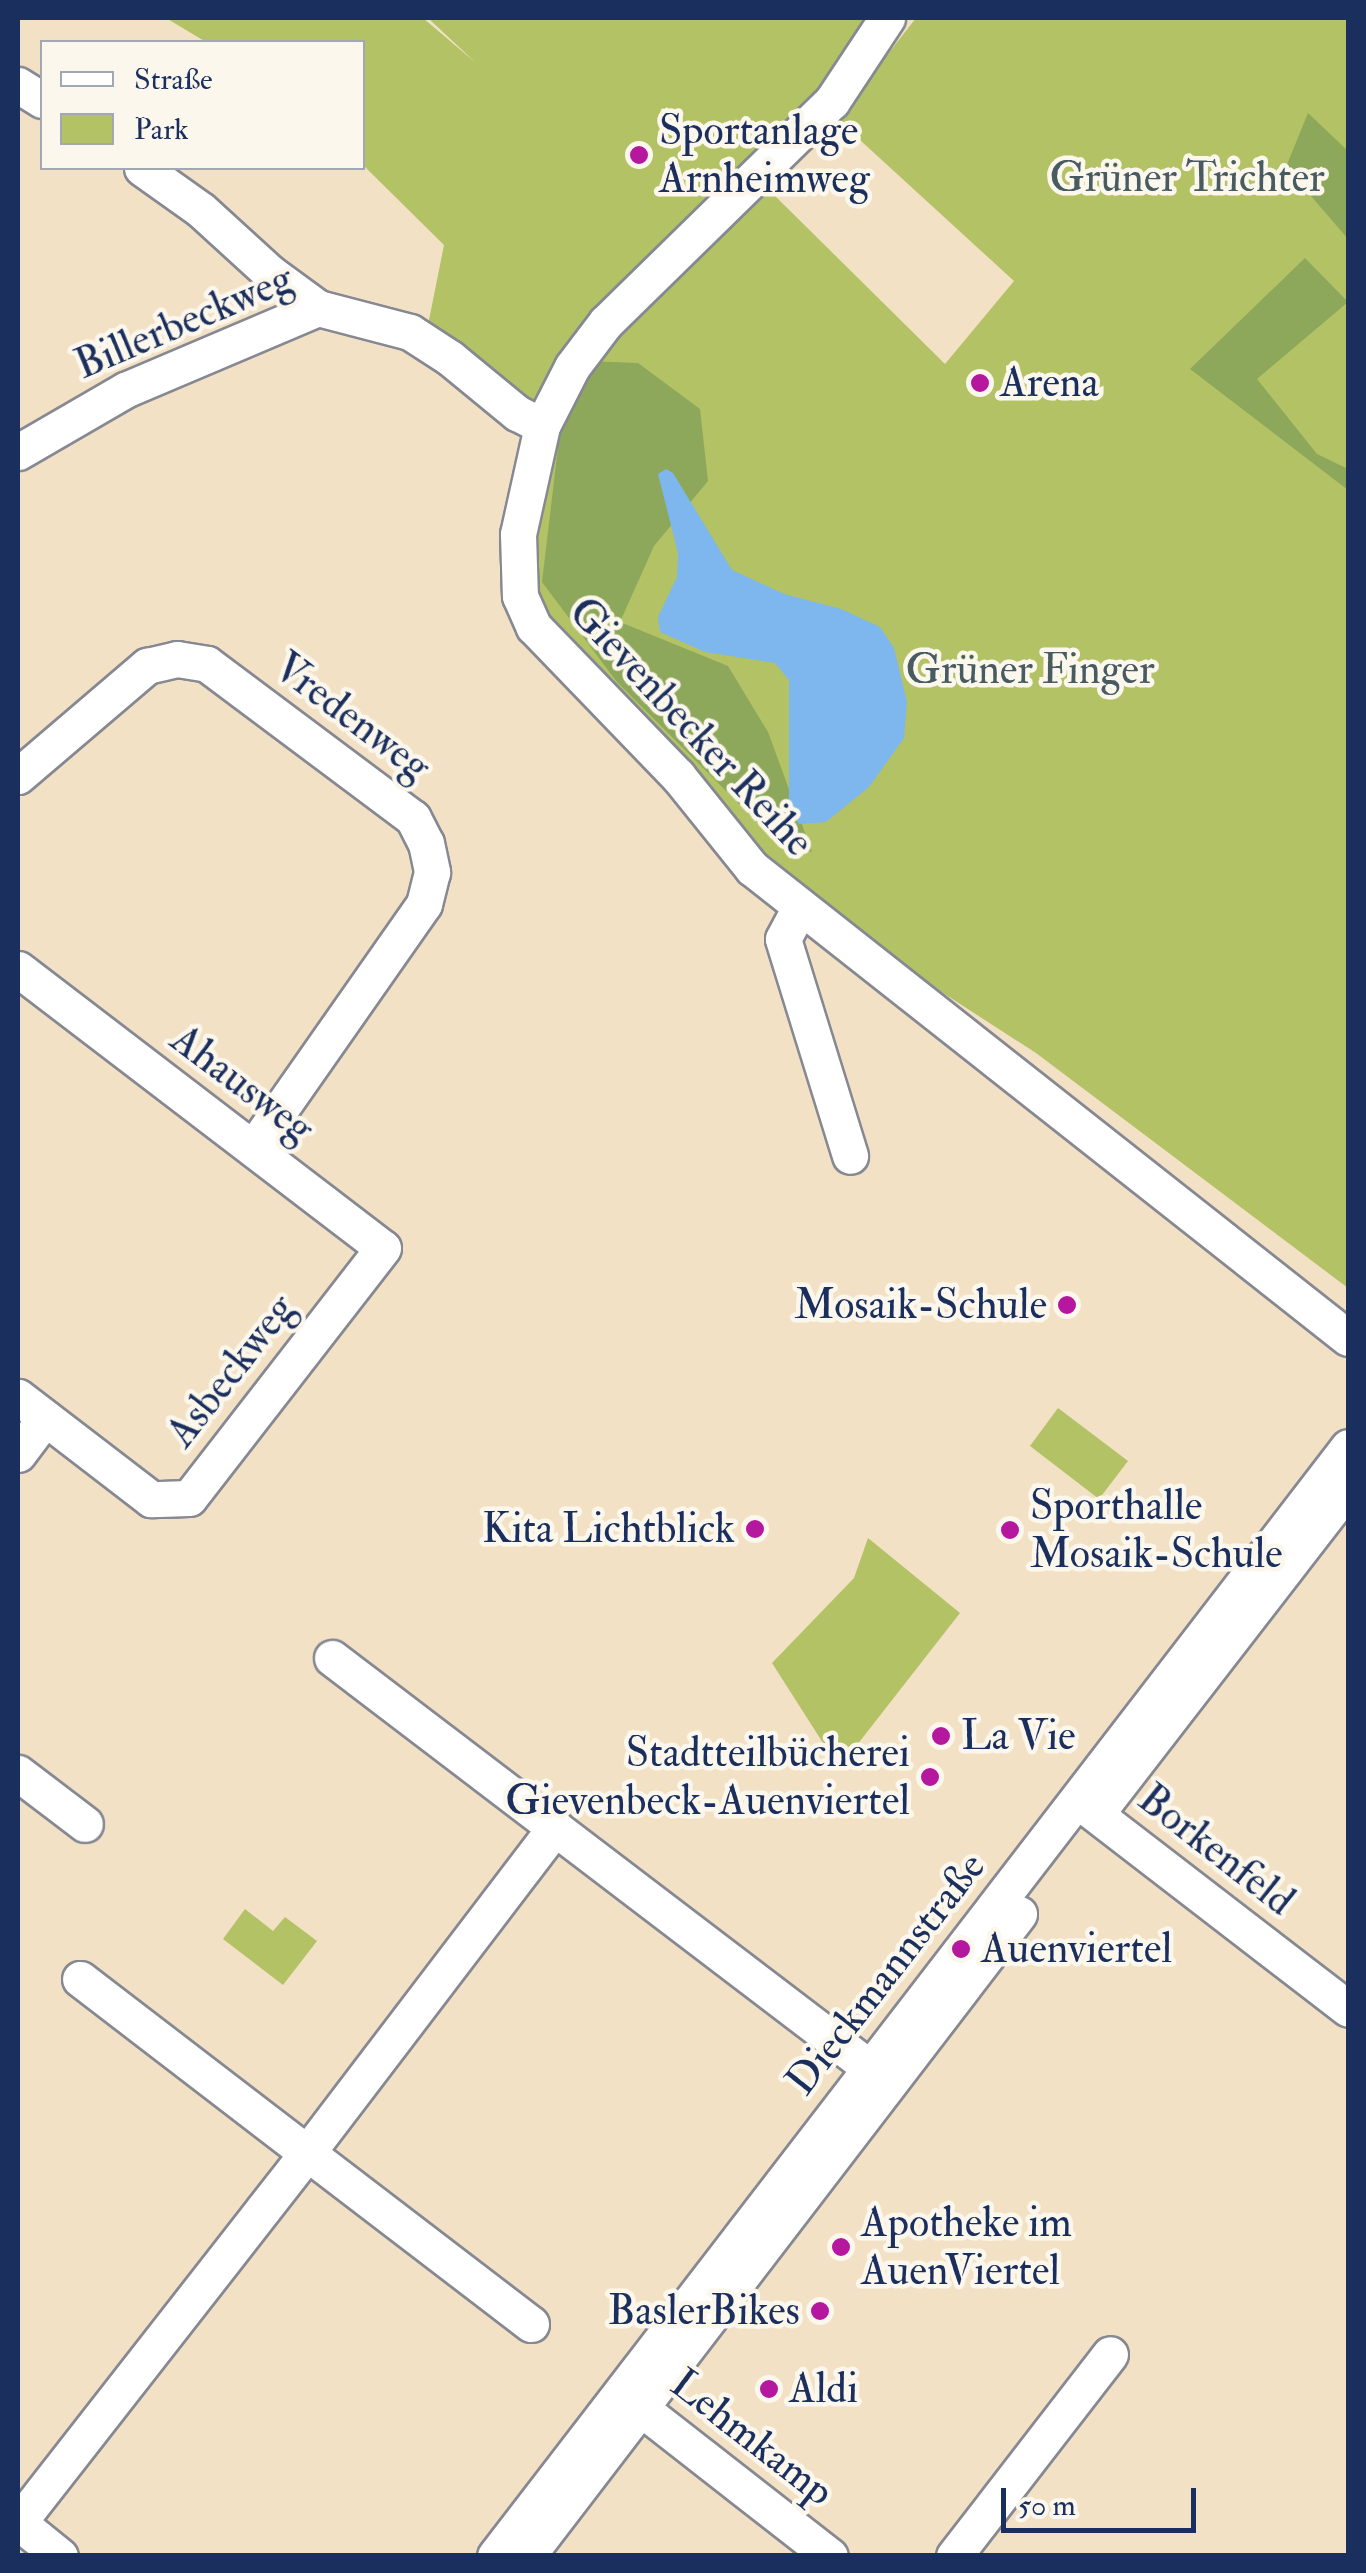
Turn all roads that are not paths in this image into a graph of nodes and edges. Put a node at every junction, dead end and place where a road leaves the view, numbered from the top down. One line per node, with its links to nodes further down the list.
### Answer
1 (887, 18): 6 (street, Gievenbecker Reihe)
2 (18, 85): 3 (street)
3 (40, 99)
4 (145, 170): 5 (street)
5 (318, 308): 6 (street, Billerbeckweg); 7 (street, Billerbeckweg)
6 (542, 426): 9 (street, Gievenbecker Reihe)
7 (18, 452)
8 (18, 776): 11 (street, Vredenweg)
9 (800, 907): 12 (street, Gievenbecker Reihe); 14 (street, Gievenbecker Reihe)
10 (18, 969): 11 (street, Ahausweg)
11 (253, 1148): 13 (street, Ahausweg)
12 (850, 1156)
13 (360, 1278): 15 (street, Asbeckweg)
14 (1348, 1338)
15 (31, 1408): 17 (street)
16 (1348, 1447): 21 (street, Dieckmannstraße)
17 (18, 1454)
18 (1348, 1488): 21 (street, Dieckmannstraße)
19 (332, 1658): 23 (street)
20 (18, 1772): 22 (street)
21 (1086, 1807): 25 (street, Borkenfeld); 26 (street, Dieckmannstraße)
22 (85, 1824)
23 (555, 1828): 26 (street); 27 (street)
24 (80, 1979): 27 (street)
25 (1348, 2009)
26 (880, 2075): 30 (street, Dieckmannstraße)
27 (307, 2153): 28 (street); 31 (street)
28 (531, 2324)
29 (1110, 2354): 36 (street)
30 (630, 2400): 33 (street, Dieckmannstraße); 34 (street, Dieckmannstraße); 35 (street, Lehmkamp)
31 (18, 2523): 32 (street)
32 (60, 2556)
33 (495, 2556)
34 (526, 2556)
35 (830, 2556)
36 (954, 2556)

